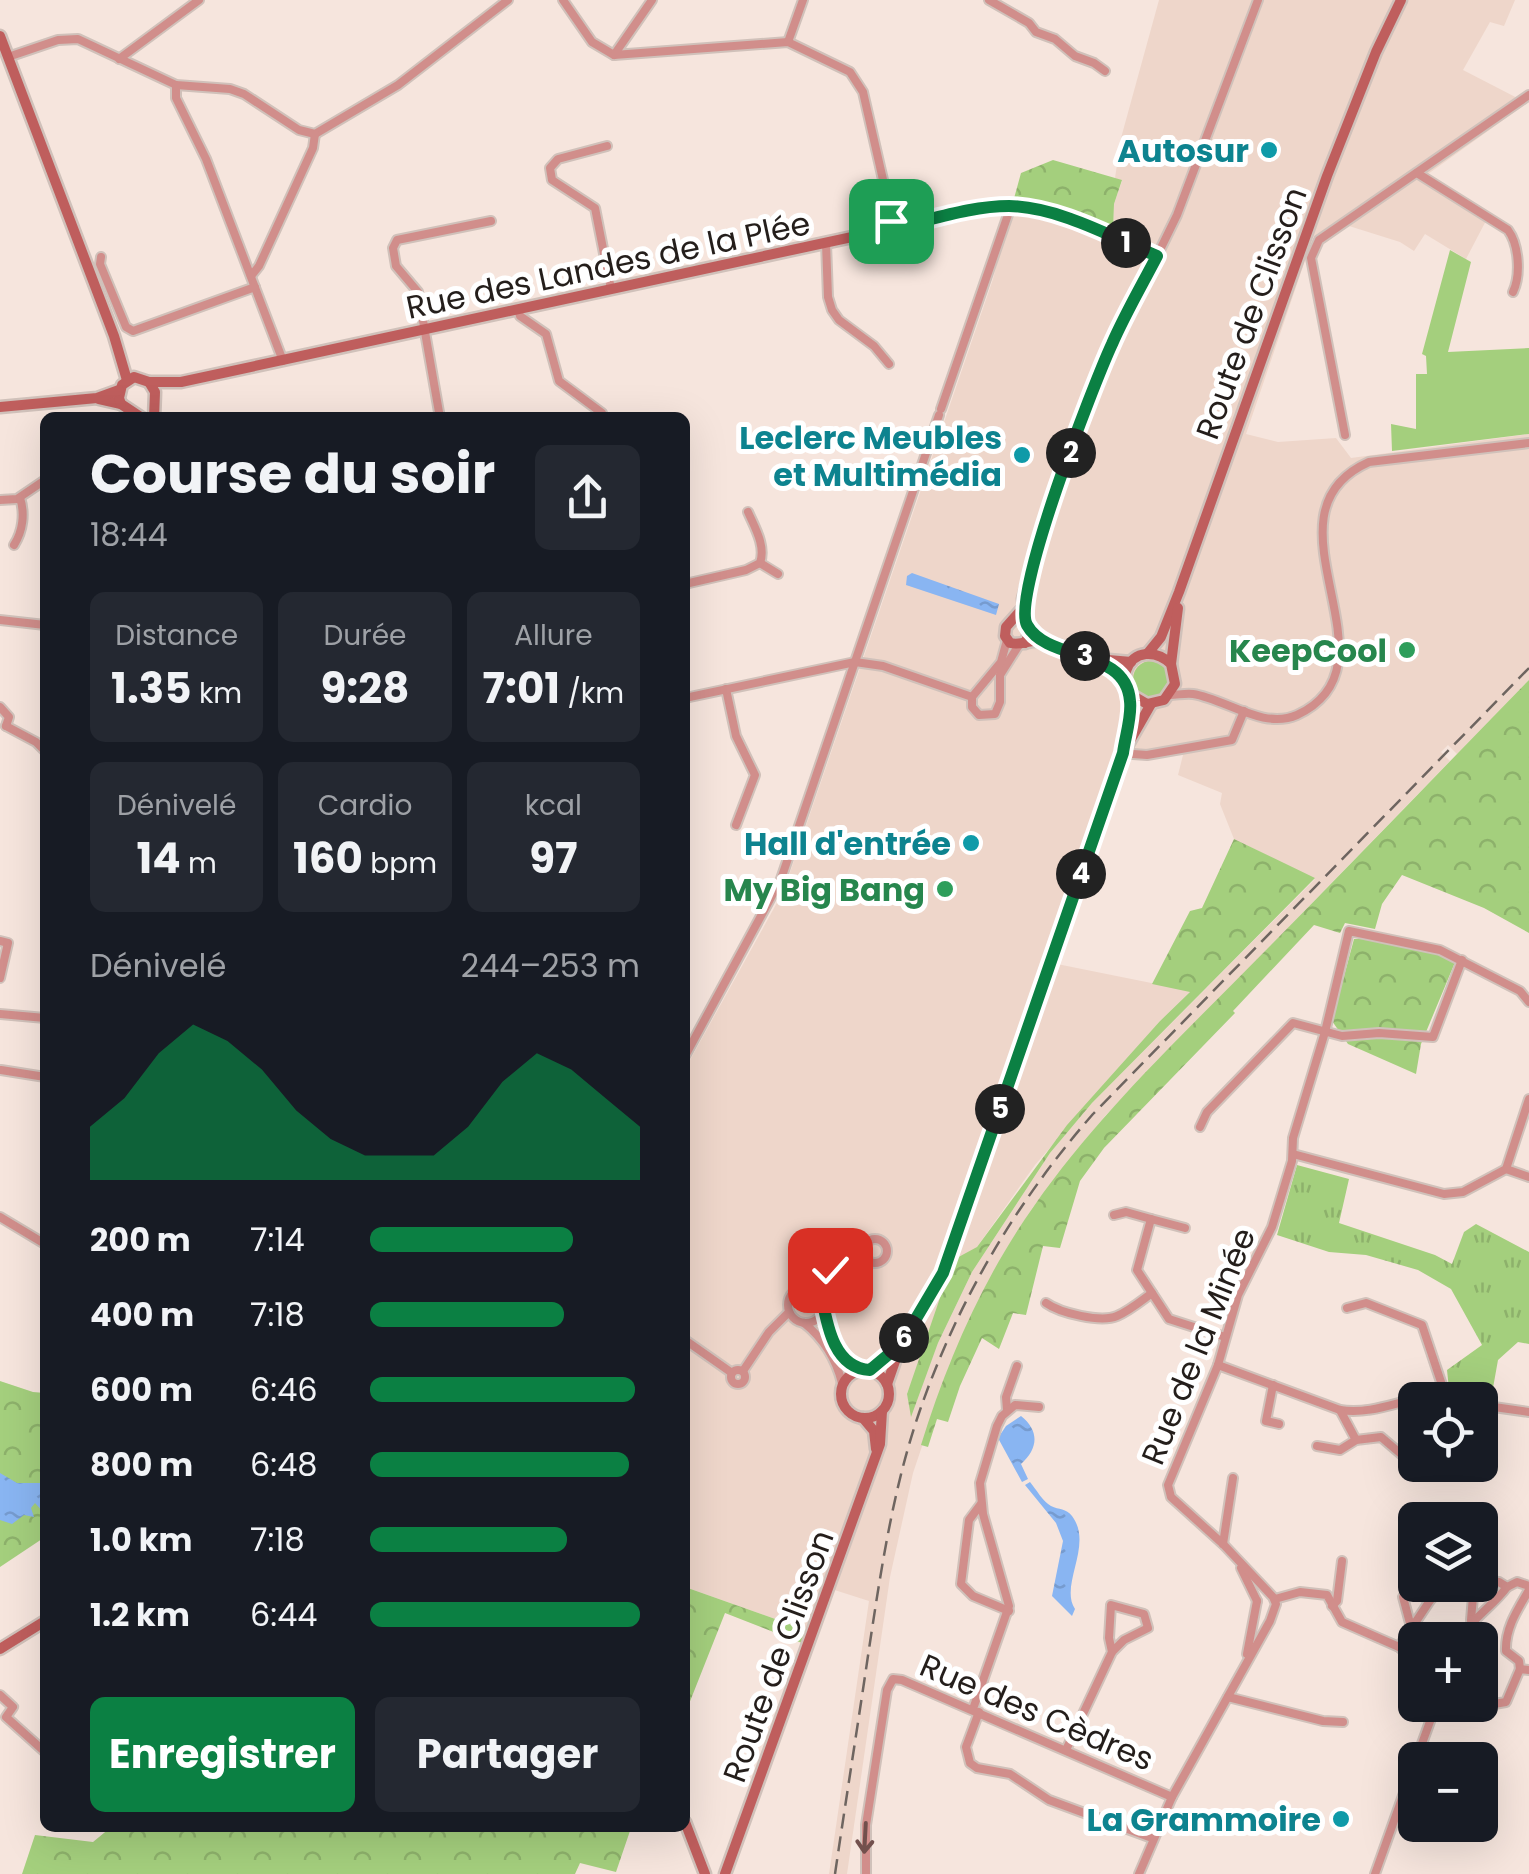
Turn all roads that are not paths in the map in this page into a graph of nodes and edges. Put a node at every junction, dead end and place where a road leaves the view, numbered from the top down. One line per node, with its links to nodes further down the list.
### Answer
1 (198, 0): 15 (street)
2 (508, 0): 19 (street)
3 (563, 0): 13 (street)
4 (652, 0): 13 (street)
5 (803, 0): 11 (street)
6 (989, 0): 16 (street)
7 (1258, 0): 27 (street)
8 (1392, 0): 12 (main road, Route de Clisson)
9 (1401, 0): 12 (main road, Route de Clisson)
10 (0, 36): 14 (main road)
11 (788, 42): 13 (street); 24 (street)
12 (1376, 52): 58 (main road, Route de Clisson)
13 (614, 55)
14 (8, 57): 15 (street); 36 (main road)
15 (119, 59): 17 (street)
16 (1104, 71)
17 (176, 85): 19 (street); 28 (street)
18 (1529, 94): 21 (street)
19 (315, 134): 28 (street)
20 (607, 146): 30 (street)
21 (1417, 174): 31 (street); 48 (street)
22 (1011, 206): 24 (main road, Rue des Landes de la Plée); 27 (main road, Rue des Landes de la Plée); 67 (street)
23 (491, 221): 33 (street)
24 (894, 228): 25 (main road, Rue des Landes de la Plée)
25 (826, 244): 30 (main road, Rue des Landes de la Plée); 35 (street)
26 (101, 256): 29 (street)
27 (1157, 256): 60 (main road)
28 (251, 276): 29 (street)
29 (255, 287): 34 (street)
30 (612, 289): 32 (main road, Rue des Landes de la Plée)
31 (1513, 292)
32 (518, 309): 33 (main road, Rue des Landes de la Plée); 47 (street)
33 (426, 330): 34 (main road, Rue des Landes de la Plée); 46 (street)
34 (283, 361): 38 (main road, Rue des Landes de la Plée)
35 (889, 364)
36 (127, 382): 37 (main road, Rue des Landes de la Plée); 39 (main road); 41 (main road)
37 (149, 382): 38 (main road, Rue des Landes de la Plée); 40 (main road)
38 (181, 382): 40 (main road, Rue des Landes de la Plée)
39 (97, 398): 41 (main road); 42 (main road)
40 (153, 401): 44 (main road, Rue des Landes de la Plée); 45 (main road)
41 (121, 404): 43 (main road)
42 (0, 407)
43 (135, 412)
44 (143, 412)
45 (154, 412)
46 (439, 412)
47 (601, 412)
48 (1345, 435)
49 (1529, 444): 82 (street)
50 (40, 484): 51 (street)
51 (20, 498): 52 (street); 54 (street)
52 (0, 500)
53 (748, 512): 55 (street)
54 (14, 545)
55 (760, 563): 56 (street); 57 (street)
56 (778, 574)
57 (690, 583)
58 (1178, 592): 65 (main road, Route de Clisson); 69 (main road, Route de Clisson)
59 (0, 620): 61 (street)
60 (1023, 623): 62 (main road); 63 (main road); 64 (main road)
61 (40, 624)
62 (1007, 640): 64 (main road); 72 (street)
63 (1038, 640): 64 (main road); 66 (main road)
64 (1022, 644): 76 (street)
65 (1148, 653): 68 (main road); 69 (main road)
66 (1090, 658): 68 (main road); 71 (main road)
67 (855, 662): 73 (street); 79 (street); 94 (street)
68 (1131, 662): 71 (main road)
69 (1171, 664): 70 (main road, Route de Clisson)
70 (1176, 677): 75 (street); 77 (main road)
71 (1125, 682): 74 (main road)
72 (982, 688): 76 (street); 79 (street)
73 (726, 690): 78 (street); 86 (street)
74 (1130, 694): 80 (main road); 85 (main road)
75 (1192, 694): 77 (street); 82 (street)
76 (998, 695): 79 (street)
77 (1170, 695): 80 (main road)
78 (690, 697)
79 (972, 697)
80 (1151, 704): 85 (main road)
81 (0, 708): 83 (street)
82 (1244, 711): 85 (street)
83 (3, 728): 84 (street)
84 (40, 746)
85 (1128, 754): 119 (main road)
86 (736, 825)
87 (0, 941): 89 (street)
88 (1462, 960): 90 (street); 93 (street); 93 (street, Rue de la Minée)
89 (0, 978)
90 (1529, 1002)
91 (0, 1014): 92 (street)
92 (40, 1018)
93 (1325, 1032): 98 (street); 99 (street, Rue de la Minée)
94 (690, 1047)
95 (1, 1070): 96 (street)
96 (40, 1076)
97 (1529, 1098): 100 (street)
98 (1200, 1127)
99 (1293, 1154): 100 (street); 117 (street, Rue de la Minée)
100 (1506, 1169): 101 (street)
101 (1529, 1177)
102 (1114, 1214): 104 (street)
103 (0, 1218): 106 (street)
104 (1151, 1219): 105 (street); 111 (street)
105 (1185, 1228)
106 (40, 1241)
107 (863, 1252): 108 (street); 108 (street); 109 (street)
108 (871, 1262): 110 (street)
109 (808, 1287): 110 (street); 114 (street)
110 (820, 1294): 115 (street)
111 (1152, 1294): 112 (street); 117 (street)
112 (1046, 1303)
113 (1346, 1308): 123 (street)
114 (789, 1312): 116 (street); 118 (street)
115 (822, 1312): 116 (street); 122 (street)
116 (804, 1324): 124 (street)
117 (1225, 1338): 120 (street, Rue de la Minée)
118 (690, 1343)
119 (901, 1344): 122 (main road); 125 (main road)
120 (1218, 1364): 126 (street); 142 (street, Rue de la Minée)
121 (1017, 1366): 130 (street)
122 (865, 1370): 124 (main road); 125 (main road)
123 (1441, 1382)
124 (842, 1384): 134 (main road)
125 (887, 1384): 132 (main road)
126 (1273, 1386): 131 (street); 135 (street)
127 (1398, 1406): 131 (street)
128 (1038, 1407): 130 (street)
129 (1498, 1408): 133 (street)
130 (1008, 1410): 141 (street)
131 (1340, 1410): 136 (street)
132 (882, 1411): 134 (main road); 139 (main road, Route de Clisson)
133 (1529, 1412)
134 (863, 1418): 139 (main road)
135 (1279, 1424)
136 (1356, 1440): 137 (street); 138 (street)
137 (1317, 1446)
138 (1398, 1451)
139 (876, 1455): 173 (main road, Route de Clisson)
140 (1232, 1478): 142 (street)
141 (981, 1504): 152 (street); 152 (street)
142 (1223, 1544): 143 (street, Rue de la Minée)
143 (1237, 1559): 148 (street, Rue de la Minée); 150 (street, Rue de la Minée)
144 (1342, 1562): 151 (street)
145 (1498, 1582): 146 (street)
146 (1506, 1587): 147 (street); 154 (street)
147 (1529, 1588): 160 (street)
148 (1271, 1596): 150 (street); 151 (street); 153 (street)
149 (1474, 1602): 154 (street)
150 (1257, 1603): 153 (street); 159 (street)
151 (1332, 1606): 156 (street)
152 (1009, 1611): 164 (street)
153 (1272, 1612): 159 (street)
154 (1471, 1620)
155 (40, 1624): 157 (main road)
156 (1398, 1647)
157 (0, 1649)
158 (1112, 1652): 158 (street); 167 (street)
159 (1246, 1659): 162 (street)
160 (1524, 1670): 163 (street)
161 (0, 1695): 166 (street)
162 (1228, 1696): 165 (street); 168 (street)
163 (1498, 1703)
164 (976, 1710): 167 (street, Rue des Cèdres); 171 (street); 174 (street, Rue des Cèdres, one-way to 174)
165 (1343, 1722)
166 (40, 1748)
167 (1066, 1750): 168 (street, Rue des Cèdres)
168 (1172, 1797): 171 (street)
169 (1398, 1809): 176 (street)
170 (689, 1832): 172 (main road)
171 (1152, 1838): 175 (street)
172 (705, 1874)
173 (726, 1874)
174 (866, 1874)
175 (1139, 1874)
176 (1375, 1874)

